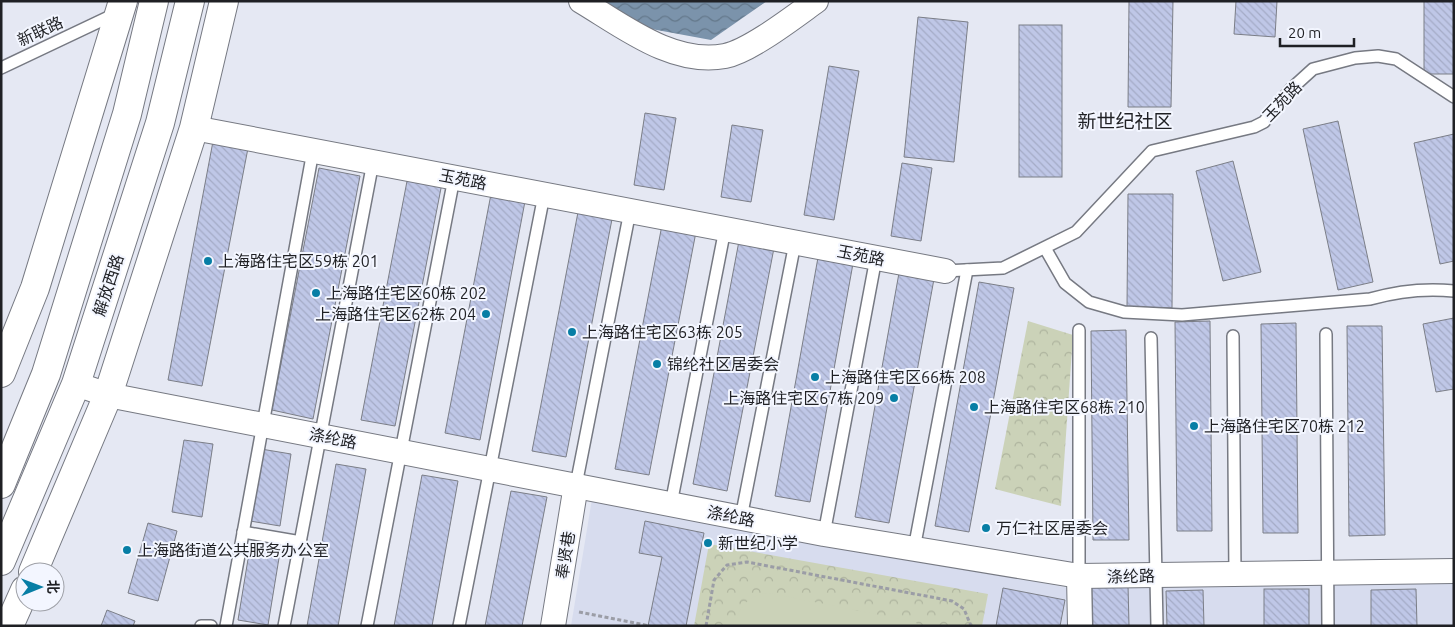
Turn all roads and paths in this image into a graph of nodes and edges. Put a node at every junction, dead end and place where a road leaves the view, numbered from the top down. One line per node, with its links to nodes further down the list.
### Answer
1 (154, 1): 32 (main road, 解放西路)
2 (190, 1): 26 (main road, 解放西路)
3 (224, 1): 9 (main road)
4 (581, 1): 5 (street)
5 (816, 1)
6 (121, 6): 7 (lane, 新联路); 25 (main road)
7 (1, 68)
8 (1454, 96): 17 (lane, 玉苑路)
9 (194, 128): 10 (street, 玉苑路); 27 (main road)
10 (313, 151): 11 (street, 玉苑路); 28 (lane)
11 (374, 162): 12 (street, 玉苑路); 29 (lane)
12 (454, 178): 13 (street, 玉苑路); 30 (lane)
13 (544, 195): 14 (street, 玉苑路); 31 (lane)
14 (630, 211): 15 (street, 玉苑路); 33 (lane)
15 (724, 229): 16 (street, 玉苑路); 34 (lane)
16 (795, 243): 18 (street, 玉苑路); 35 (lane)
17 (1045, 248): 19 (lane, 玉苑路); 20 (lane)
18 (876, 258): 19 (street, 玉苑路); 37 (lane)
19 (956, 271): 39 (lane)
20 (1454, 291)
21 (1079, 330): 46 (lane)
22 (1326, 334): 43 (lane)
23 (1233, 336): 44 (lane)
24 (1151, 338): 45 (lane)
25 (1, 373)
26 (76, 384): 27 (street, 涤纶路); 40 (main road, 解放西路)
27 (108, 394): 28 (street, 涤纶路); 41 (main road)
28 (263, 424): 29 (street, 涤纶路); 36 (lane)
29 (321, 436): 30 (street, 涤纶路); 38 (lane)
30 (401, 451): 31 (street, 涤纶路); 54 (lane)
31 (490, 468): 33 (street, 涤纶路); 55 (lane)
32 (1, 484)
33 (576, 485): 34 (street, 涤纶路); 48 (street, 奉贤巷)
34 (670, 504): 35 (street, 涤纶路)
35 (740, 518): 37 (street, 涤纶路)
36 (243, 532): 38 (lane); 52 (lane)
37 (824, 534): 39 (street, 涤纶路)
38 (301, 542): 53 (lane)
39 (914, 549): 46 (street, 涤纶路)
40 (1, 561)
41 (37, 562)
42 (1454, 571): 43 (street, 涤纶路)
43 (1327, 573): 44 (street, 涤纶路); 61 (lane)
44 (1235, 574): 45 (street, 涤纶路)
45 (1155, 575): 46 (street, 涤纶路); 60 (lane)
46 (1078, 576): 59 (street)
47 (15, 612): 49 (main road)
48 (554, 617): 56 (path)
49 (9, 626)
50 (201, 626): 51 (lane)
51 (211, 626)
52 (226, 626)
53 (284, 626)
54 (367, 626)
55 (459, 626)
56 (650, 626)
57 (706, 626): 58 (path)
58 (971, 626)
59 (1080, 626)
60 (1157, 626)
61 (1328, 626)

